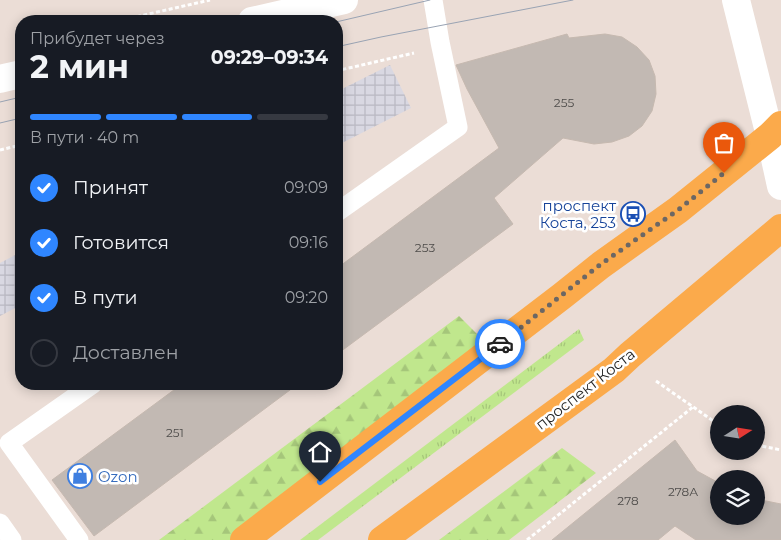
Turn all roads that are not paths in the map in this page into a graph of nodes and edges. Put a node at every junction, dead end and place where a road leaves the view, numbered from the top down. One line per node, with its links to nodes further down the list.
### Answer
1 (344, 0): 4 (street)
2 (433, 0): 9 (lane)
3 (736, 0): 7 (street)
4 (278, 15)
5 (15, 75): 6 (street)
6 (0, 79)
7 (776, 131): 8 (street); 15 (main road)
8 (781, 186)
9 (343, 208)
10 (781, 228): 16 (main road, проспект Коста)
11 (84, 390): 14 (lane)
12 (0, 523): 13 (lane)
13 (12, 540)
14 (79, 540)
15 (244, 540)
16 (382, 540)

